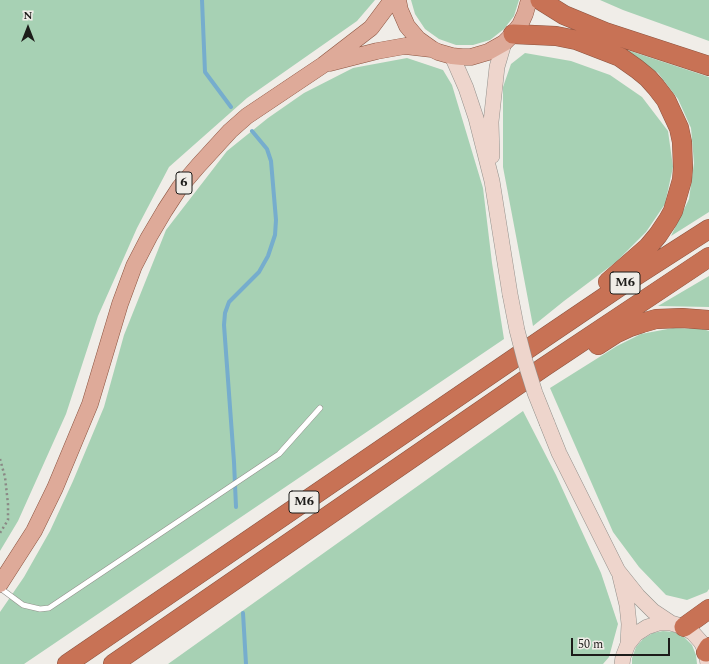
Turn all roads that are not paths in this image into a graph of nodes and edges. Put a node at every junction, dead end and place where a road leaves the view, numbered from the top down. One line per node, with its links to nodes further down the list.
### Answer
1 (392, 0): 8 (main road, 6)
2 (398, 0): 6 (main road, 6)
3 (529, 0): 5 (main road, 6)
4 (540, 0): 9 (highway)
5 (508, 39): 7 (main road, 6); 10 (street); 14 (highway)
6 (432, 49): 7 (main road, 6); 8 (main road, 6)
7 (452, 56): 10 (street)
8 (323, 65): 18 (main road, 6)
9 (709, 66)
10 (492, 182): 17 (street, bridge)
11 (709, 229): 14 (highway, M6)
12 (709, 257): 15 (highway, M6)
13 (709, 320): 15 (highway)
14 (541, 340): 24 (highway, M6)
15 (544, 367): 25 (highway, M6)
16 (320, 408): 19 (lane)
17 (618, 571): 21 (street); 22 (street)
18 (0, 584)
19 (0, 588)
20 (709, 609): 21 (highway)
21 (677, 625): 22 (street); 23 (street)
22 (628, 644): 26 (street)
23 (708, 654)
24 (67, 664)
25 (113, 664)
26 (622, 664)

